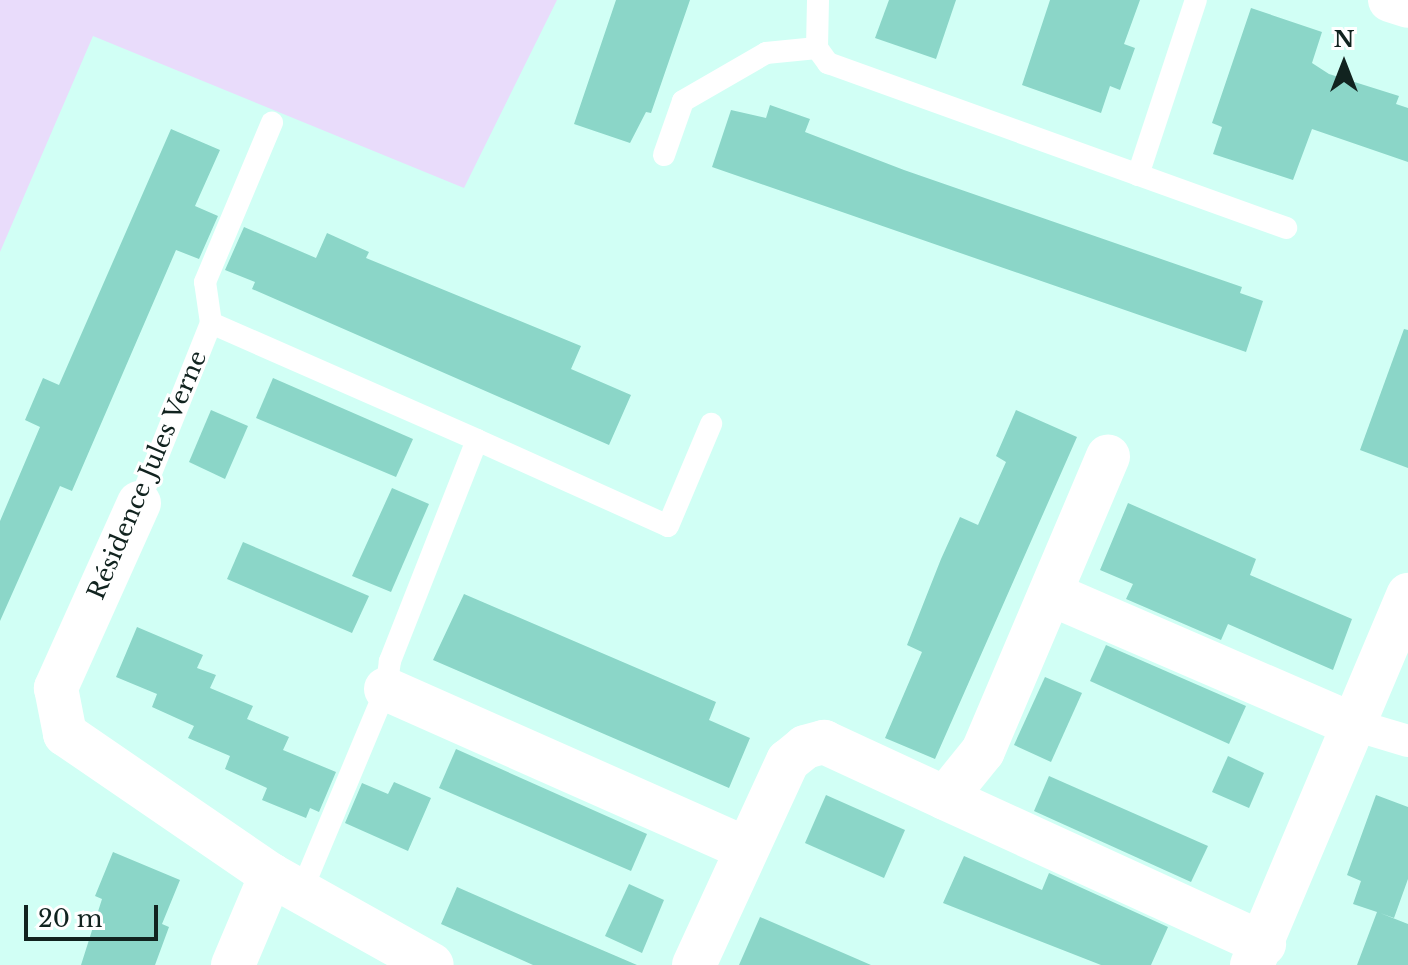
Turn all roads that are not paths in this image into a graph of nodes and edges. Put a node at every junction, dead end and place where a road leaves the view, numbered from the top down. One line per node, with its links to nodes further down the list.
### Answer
1 (818, 0): 5 (lane)
2 (1196, 0): 8 (lane)
3 (1390, 0): 4 (street)
4 (1408, 6)
5 (817, 48): 7 (lane); 8 (lane)
6 (272, 123): 10 (lane)
7 (664, 155)
8 (1138, 175): 9 (lane)
9 (1286, 228)
10 (211, 323): 12 (lane, Résidence Jules Verne); 14 (lane, Résidence Jules Verne)
11 (711, 424): 12 (lane, Résidence Jules Verne)
12 (477, 440): 17 (lane)
13 (1108, 456): 15 (street)
14 (139, 503): 22 (street, Résidence Jules Verne)
15 (1051, 594): 18 (street); 20 (street)
16 (1408, 595): 18 (street)
17 (386, 689): 21 (street); 22 (lane)
18 (1351, 724): 19 (street); 23 (street)
19 (1408, 741)
20 (945, 798): 21 (street); 23 (street)
21 (744, 848): 26 (street)
22 (287, 883): 24 (street); 25 (street, Résidence Jules Verne)
23 (1258, 954)
24 (233, 965)
25 (432, 965)
26 (694, 965)

